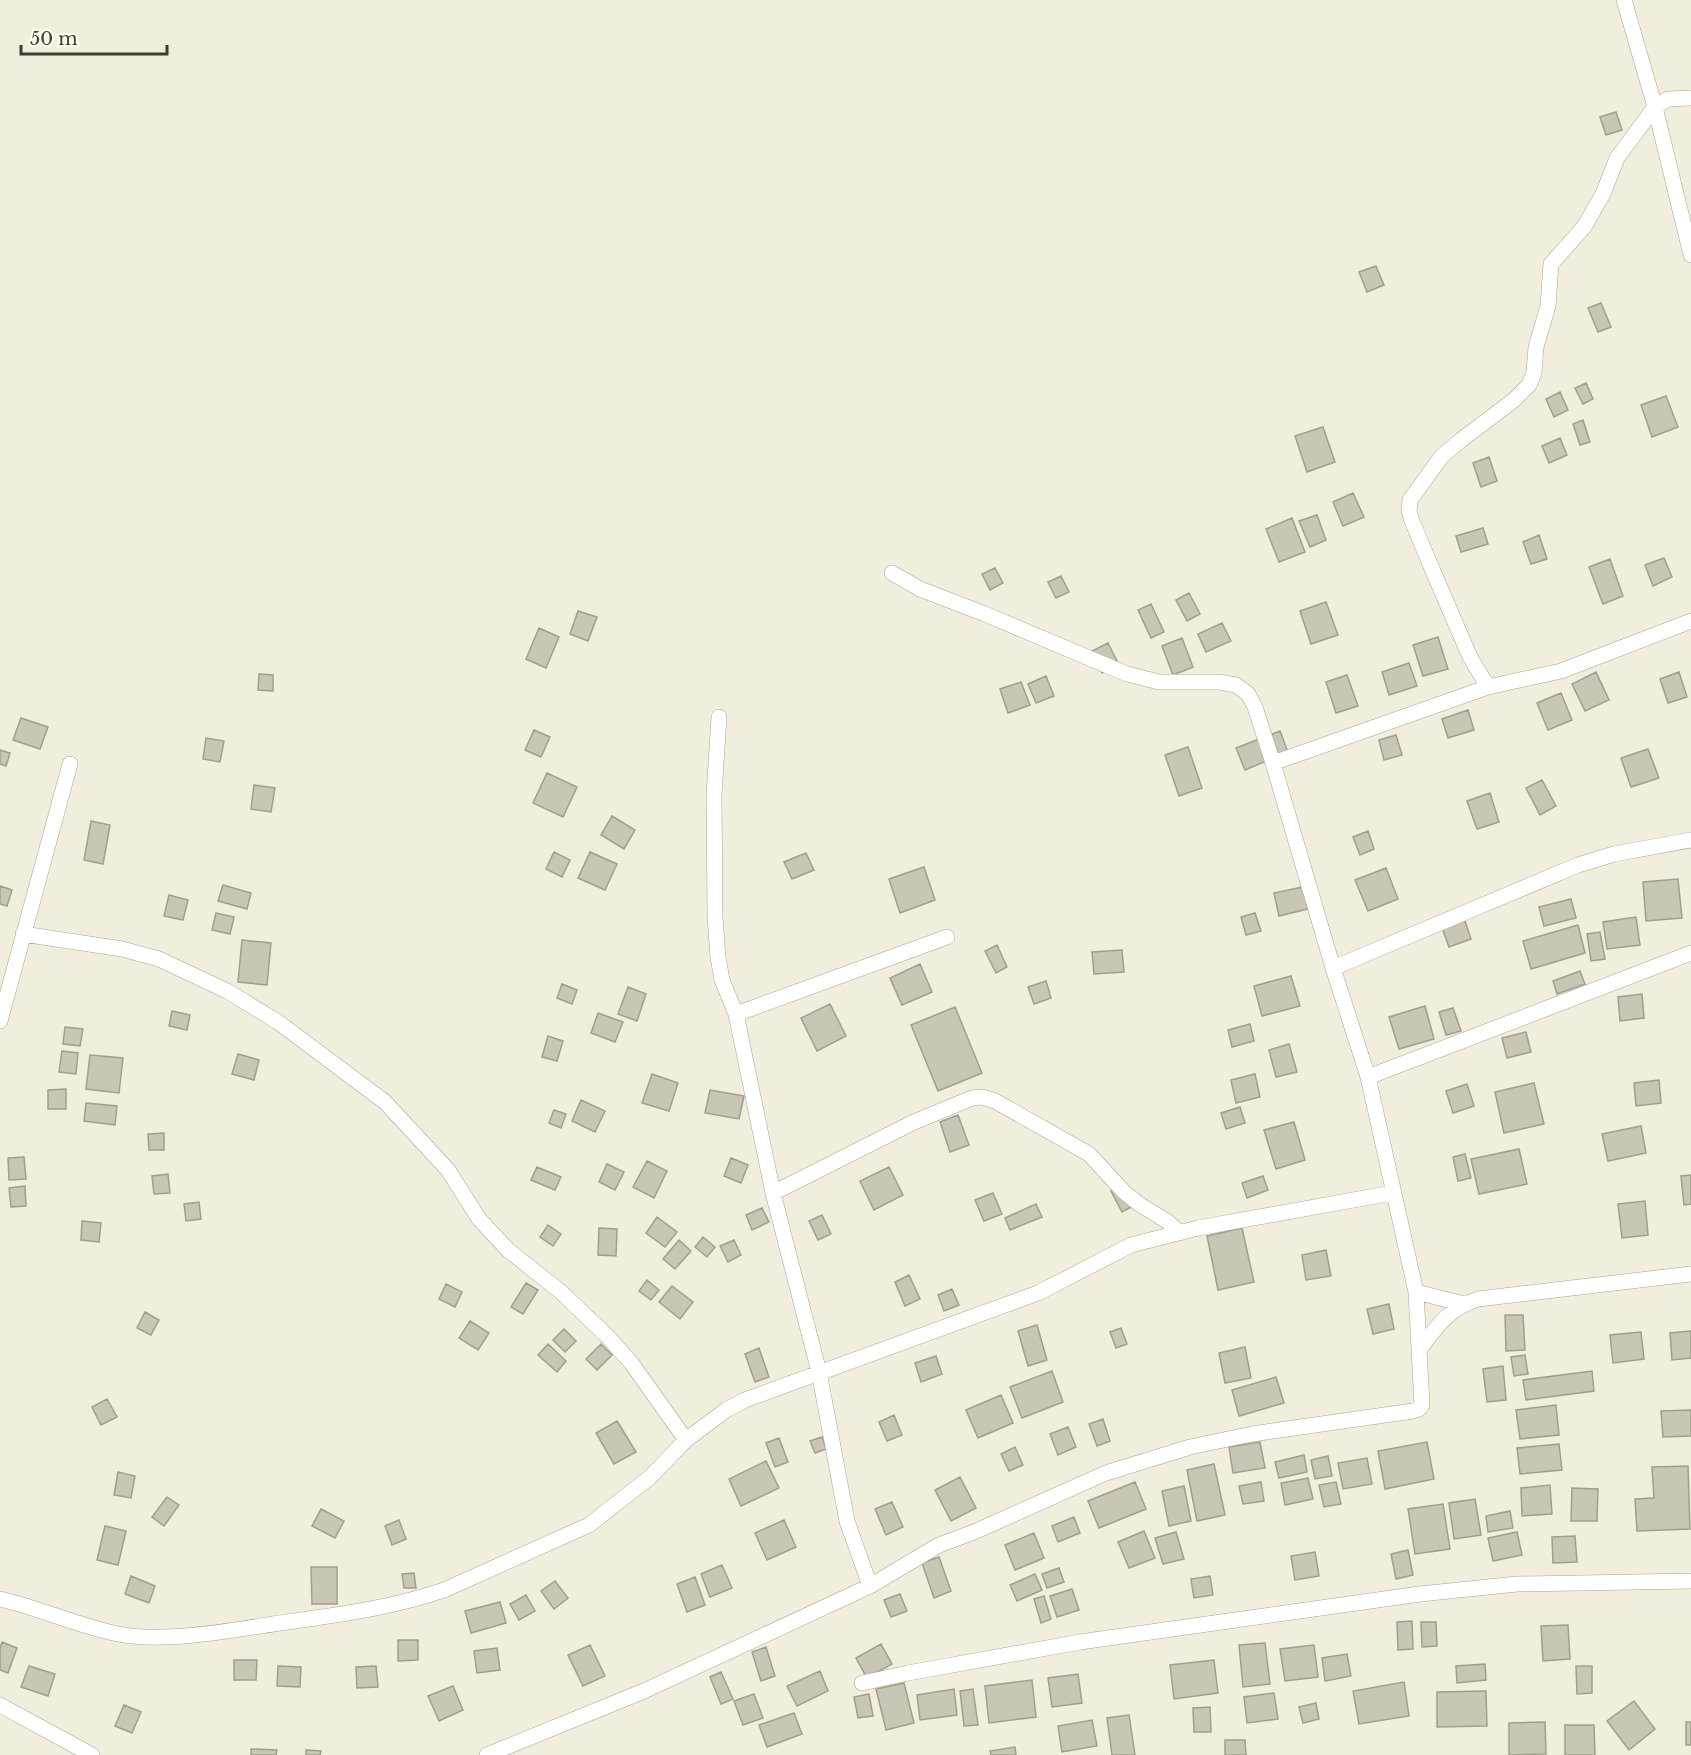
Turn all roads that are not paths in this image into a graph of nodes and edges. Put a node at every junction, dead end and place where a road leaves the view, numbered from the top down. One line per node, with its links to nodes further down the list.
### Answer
1 (1624, 0): 3 (street)
2 (1691, 98): 3 (street)
3 (1655, 106): 4 (street); 7 (street)
4 (1691, 255)
5 (892, 573): 10 (street)
6 (1691, 621): 7 (street)
7 (1488, 687): 10 (street)
8 (719, 717): 17 (street)
9 (70, 764): 12 (street)
10 (1273, 764): 15 (street)
11 (1691, 840): 15 (street)
12 (22, 934): 16 (street); 28 (street)
13 (947, 937): 17 (street)
14 (1691, 953): 19 (street)
15 (1333, 968): 19 (street)
16 (5, 979): 18 (street)
17 (736, 1014): 21 (street)
18 (0, 1021)
19 (1368, 1077): 20 (street)
20 (1392, 1192): 22 (street); 24 (street)
21 (773, 1193): 22 (street); 27 (street)
22 (1180, 1233): 27 (street)
23 (1691, 1274): 25 (street)
24 (1416, 1292): 25 (street); 26 (street)
25 (1464, 1304): 26 (street)
26 (1419, 1350): 30 (street)
27 (819, 1372): 28 (street); 30 (street)
28 (686, 1440): 31 (street)
29 (1691, 1581): 32 (street)
30 (870, 1586): 35 (street)
31 (0, 1599)
32 (862, 1683)
33 (0, 1705): 34 (street)
34 (92, 1755)
35 (487, 1755)

